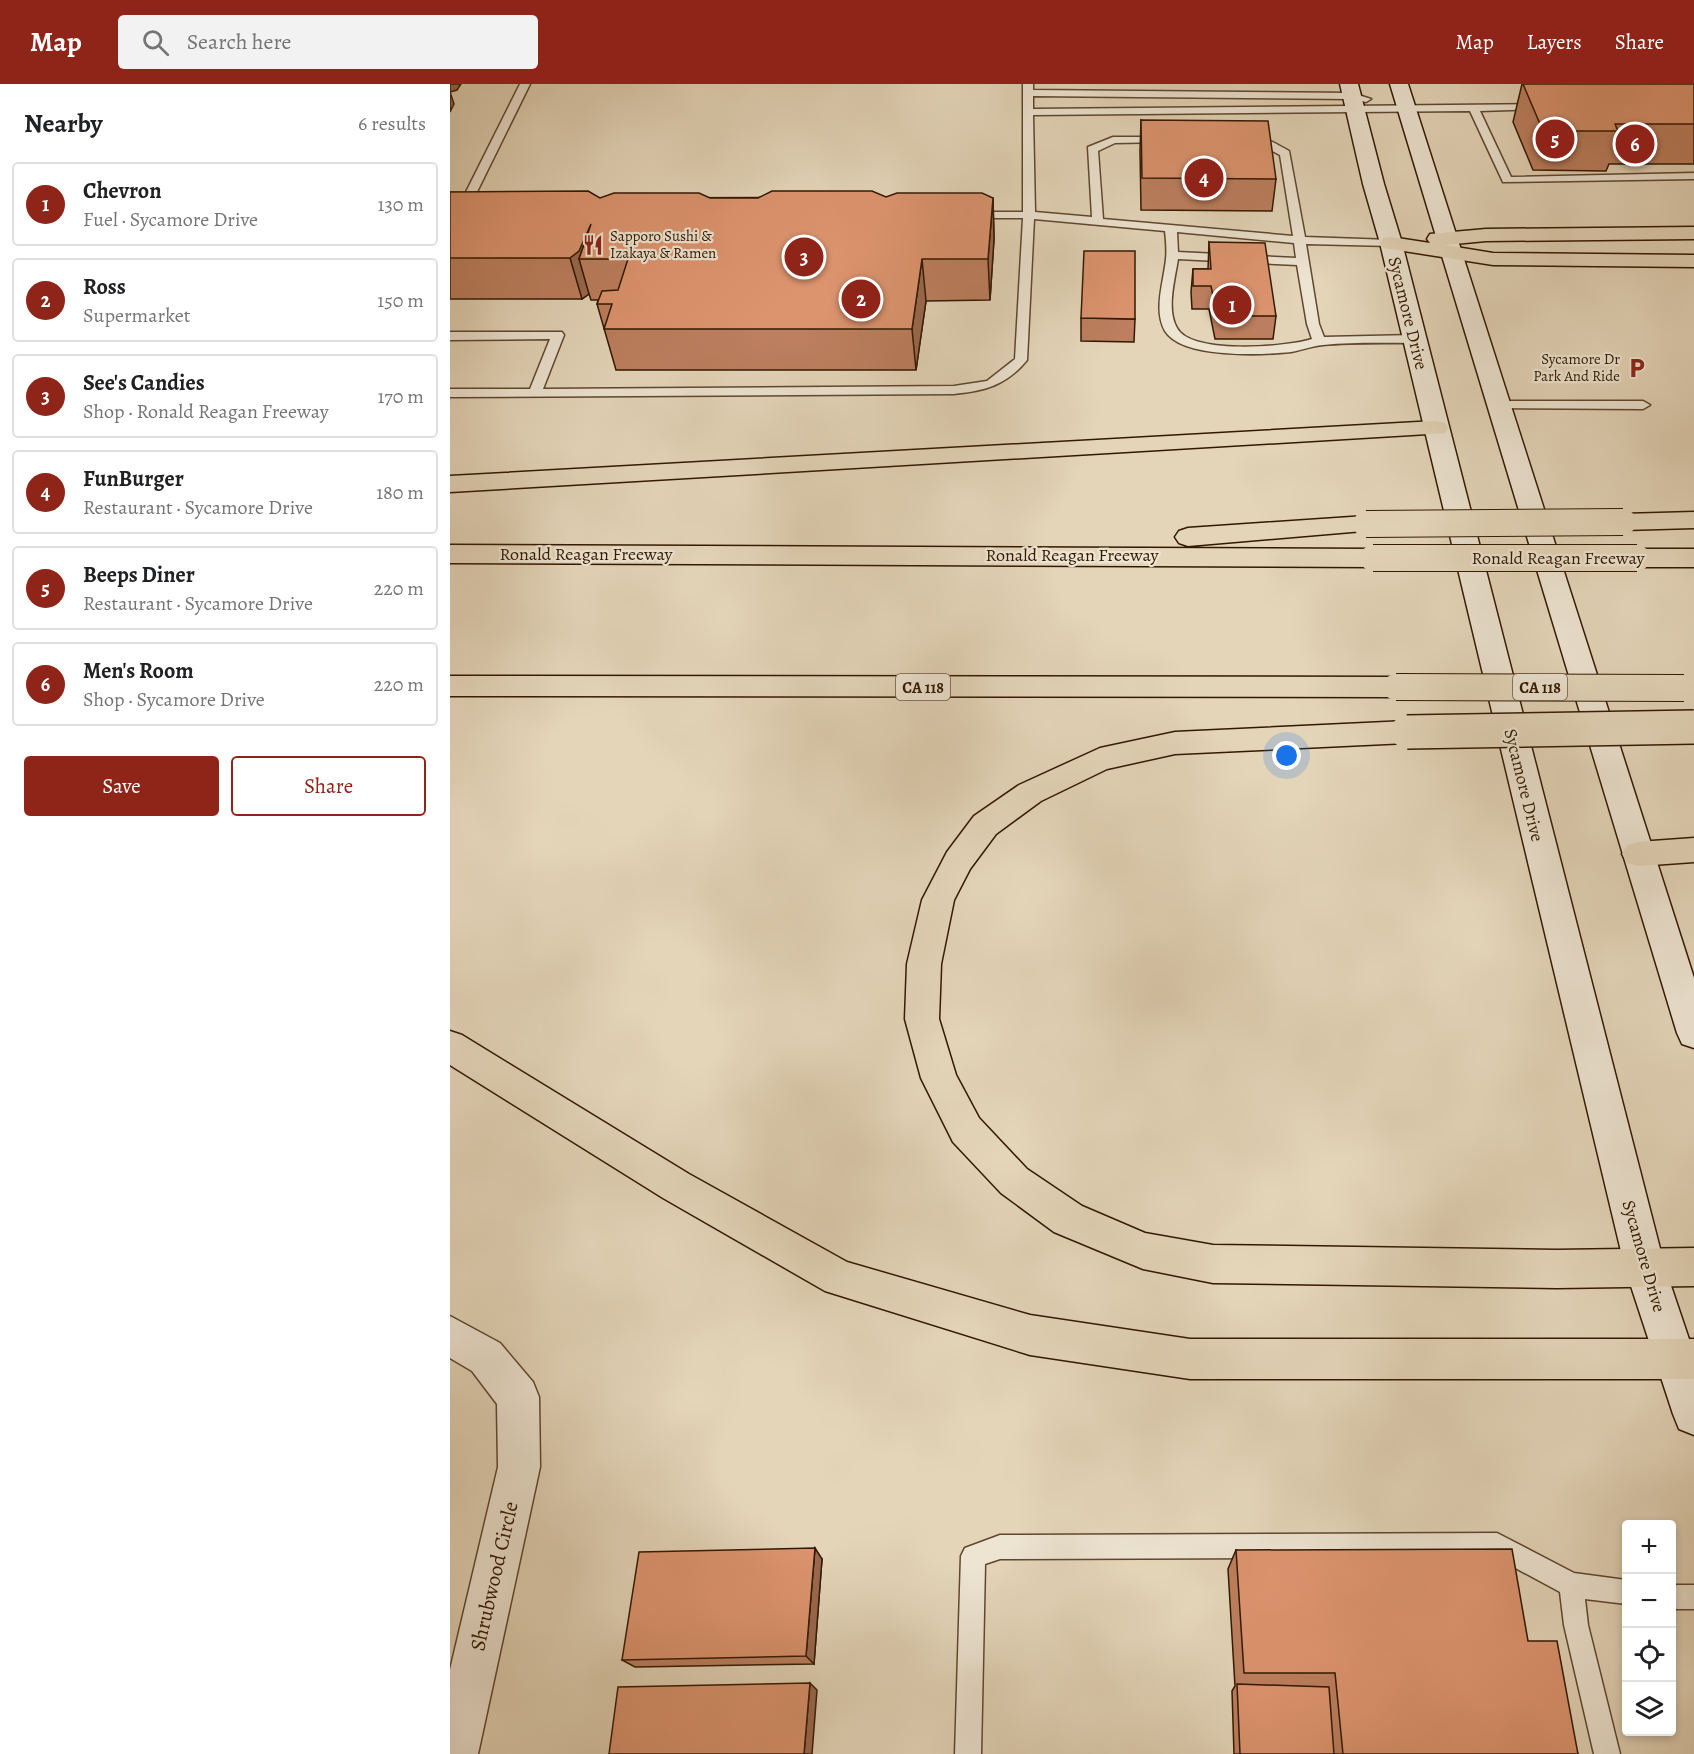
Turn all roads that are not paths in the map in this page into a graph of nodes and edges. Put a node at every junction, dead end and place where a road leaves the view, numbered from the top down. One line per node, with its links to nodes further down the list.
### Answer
1 (525, 84): 13 (lane)
2 (1399, 84): 6 (main road)
3 (1028, 88): 4 (lane); 9 (lane)
4 (1271, 89): 5 (lane)
5 (1353, 97): 6 (lane); 6 (lane); 9 (lane); 20 (main road, Sycamore Drive)
6 (1406, 107): 8 (lane); 21 (main road)
7 (1554, 107): 8 (lane)
8 (1474, 108): 12 (lane)
9 (1028, 112): 14 (lane)
10 (1179, 140): 16 (lane)
11 (1236, 140): 19 (lane)
12 (1694, 176)
13 (487, 210)
14 (1029, 214): 15 (lane); 16 (lane); 28 (lane)
15 (962, 215)
16 (1098, 221): 17 (lane)
17 (1171, 228): 19 (lane); 22 (lane)
18 (1694, 233): 21 (highway)
19 (1300, 241): 20 (lane); 24 (lane)
20 (1391, 243): 21 (highway); 26 (main road, Sycamore Drive)
21 (1449, 246): 23 (highway); 30 (main road)
22 (1172, 255): 24 (lane); 27 (lane)
23 (1694, 261)
24 (1303, 262): 27 (lane)
25 (450, 336): 28 (lane)
26 (1414, 339): 27 (lane); 32 (main road, Sycamore Drive)
27 (1318, 341)
28 (535, 392): 29 (lane)
29 (450, 393)
30 (1499, 405): 31 (lane); 42 (main road)
31 (1643, 405)
32 (1436, 428): 33 (highway); 46 (main road, Sycamore Drive)
33 (450, 484)
34 (1694, 520): 36 (highway, bridge)
35 (450, 554): 36 (highway, Ronald Reagan Freeway)
36 (936, 555): 37 (highway, Ronald Reagan Freeway, bridge)
37 (1694, 558)
38 (450, 686): 39 (highway, CA 118, bridge)
39 (1689, 688)
40 (1694, 727): 46 (highway, bridge)
41 (1694, 850): 42 (highway)
42 (1638, 854): 43 (main road)
43 (1694, 1034)
44 (450, 1046): 48 (highway)
45 (1694, 1267): 46 (highway)
46 (1645, 1268): 48 (main road, Sycamore Drive)
47 (450, 1336): 54 (main road, Shrubwood Circle)
48 (1685, 1359): 49 (main road, Sycamore Drive)
49 (1694, 1413)
50 (1571, 1585): 51 (lane); 55 (lane); 56 (lane)
51 (1622, 1591)
52 (1676, 1597): 53 (lane)
53 (1694, 1597)
54 (454, 1754)
55 (968, 1754)
56 (1607, 1754)

